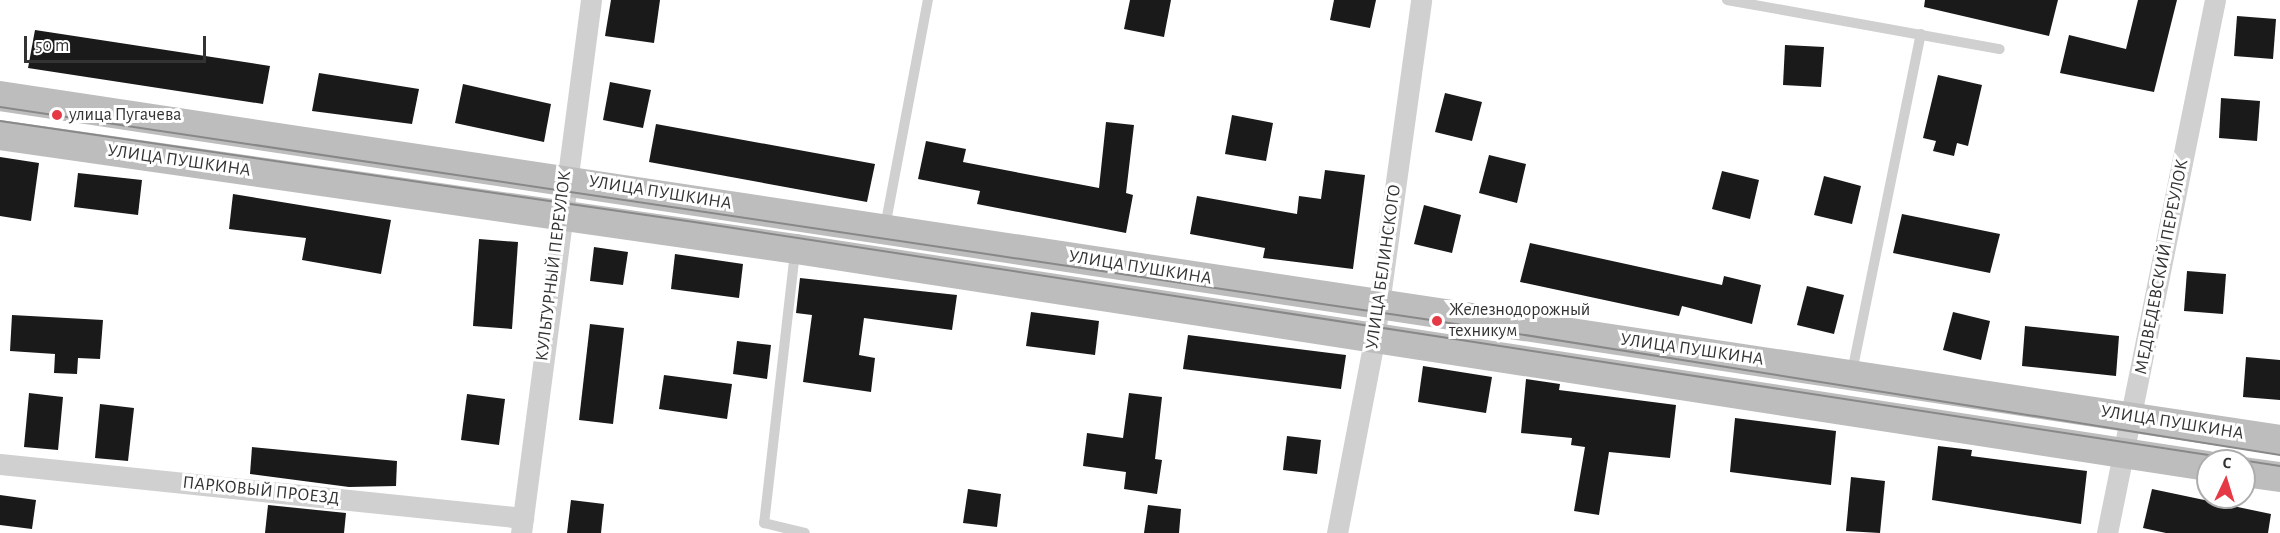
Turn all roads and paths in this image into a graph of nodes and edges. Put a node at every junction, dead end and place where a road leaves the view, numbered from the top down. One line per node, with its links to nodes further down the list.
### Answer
1 (591, 0): 10 (street, КУЛЬТУРНЫЙ ПЕРЕУЛОК)
2 (928, 0): 12 (lane)
3 (1421, 0): 14 (street, УЛИЦА БЕЛИНСКОГО)
4 (1727, 0): 6 (lane)
5 (2215, 0): 17 (street, МЕДВЕДЕВСКИЙ ПЕРЕУЛОК)
6 (1921, 34): 7 (lane); 16 (lane)
7 (2000, 49)
8 (0, 96): 10 (main road, УЛИЦА ПУШКИНА)
9 (0, 135): 11 (main road, УЛИЦА ПУШКИНА)
10 (564, 177): 11 (street, КУЛЬТУРНЫЙ ПЕРЕУЛОК); 12 (main road, УЛИЦА ПУШКИНА)
11 (560, 215): 13 (main road, УЛИЦА ПУШКИНА); 24 (street, КУЛЬТУРНЫЙ ПЕРЕУЛОК)
12 (885, 229): 14 (main road, УЛИЦА ПУШКИНА)
13 (796, 249): 15 (main road, УЛИЦА ПУШКИНА); 25 (lane)
14 (1379, 305): 15 (street, УЛИЦА БЕЛИНСКОГО); 16 (main road, УЛИЦА ПУШКИНА)
15 (1374, 340): 19 (main road, УЛИЦА ПУШКИНА); 26 (street, УЛИЦА БЕЛИНСКОГО)
16 (1852, 373): 17 (main road, УЛИЦА ПУШКИНА)
17 (2132, 416): 18 (main road, УЛИЦА ПУШКИНА); 19 (street, МЕДВЕДЕВСКИЙ ПЕРЕУЛОК)
18 (2280, 440)
19 (2125, 453): 21 (main road, УЛИЦА ПУШКИНА); 27 (street, МЕДВЕДЕВСКИЙ ПЕРЕУЛОК)
20 (0, 464): 24 (street, ПАРКОВЫЙ ПРОЕЗД)
21 (2196, 464)
22 (2256, 474): 23 (main road)
23 (2280, 477)
24 (522, 525)
25 (805, 533)
26 (1338, 533)
27 (2107, 533)

